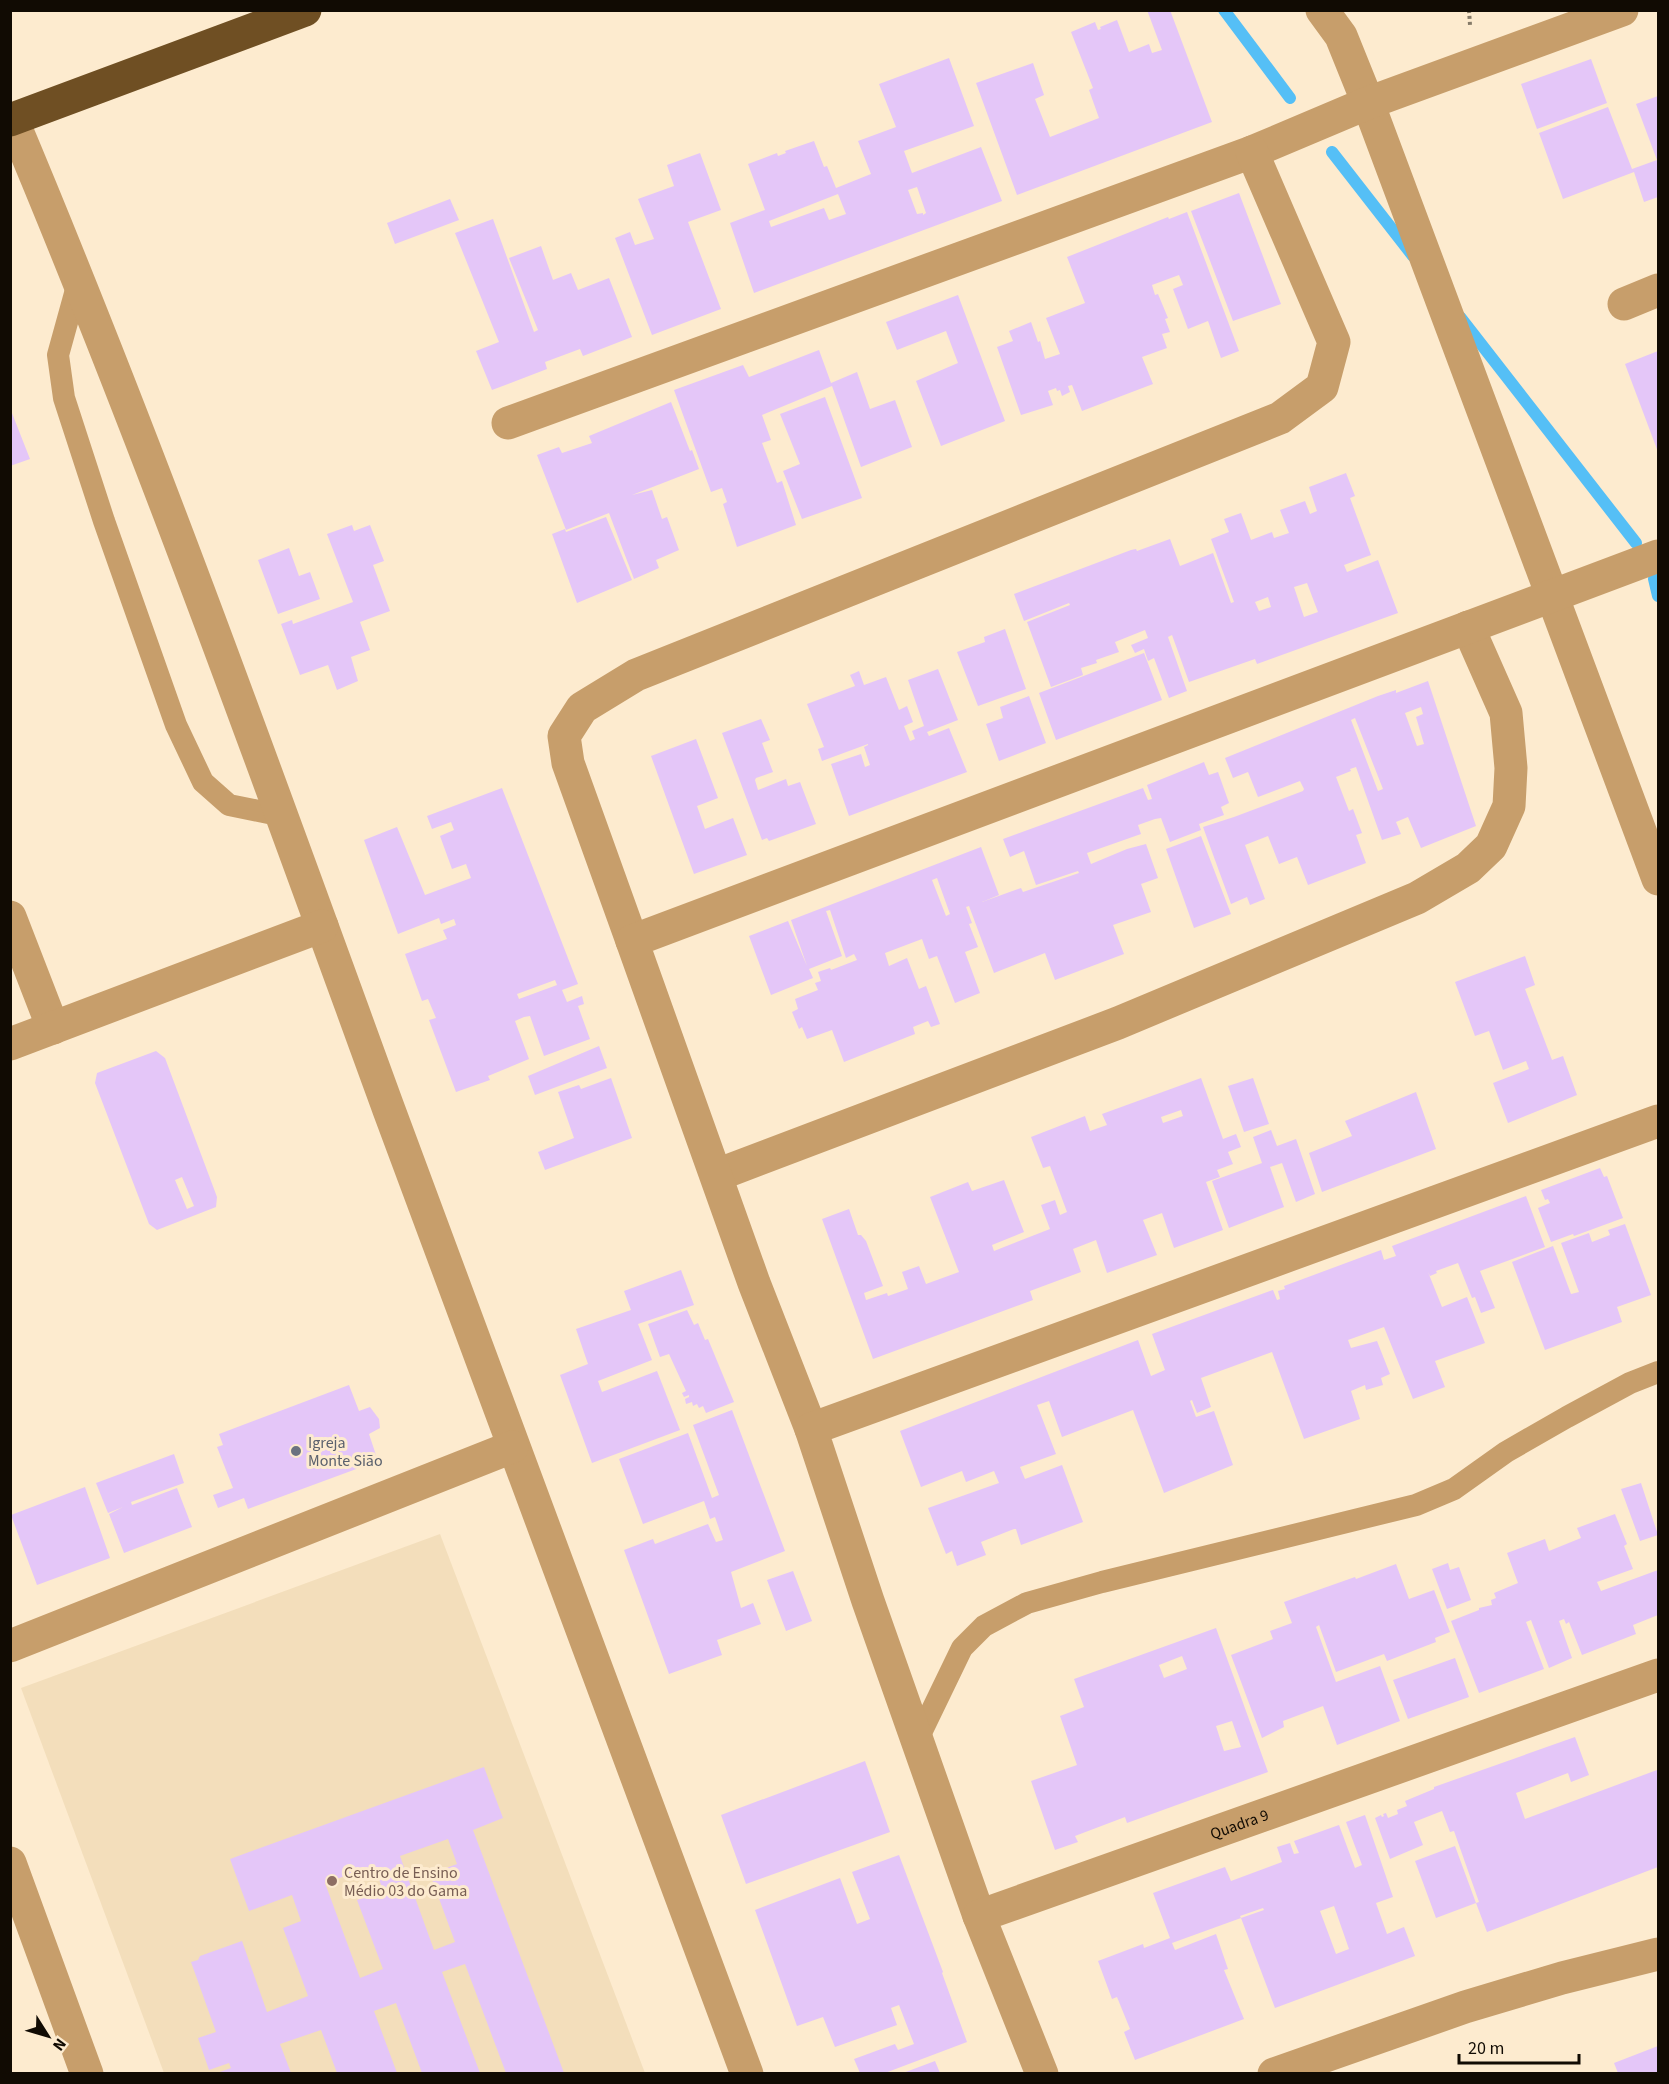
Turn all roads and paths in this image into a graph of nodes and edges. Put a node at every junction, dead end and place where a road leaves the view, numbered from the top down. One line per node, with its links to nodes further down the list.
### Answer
1 (305, 10): 5 (highway)
2 (1622, 10): 4 (street)
3 (1334, 19): 4 (street)
4 (1368, 103): 6 (street); 12 (street)
5 (11, 120): 7 (street)
6 (1252, 152): 10 (street); 18 (street)
7 (79, 279): 14 (street); 14 (lane)
8 (1659, 290): 9 (street)
9 (1623, 304)
10 (508, 423)
11 (1659, 556): 12 (street)
12 (1553, 595): 13 (street); 15 (street)
13 (1468, 627): 18 (street); 22 (street)
14 (283, 816): 17 (street)
15 (1656, 864)
16 (10, 917): 19 (street)
17 (322, 926): 19 (street); 25 (street)
18 (632, 941): 22 (street)
19 (53, 1028): 20 (street)
20 (10, 1044)
21 (1659, 1121): 24 (street)
22 (717, 1175): 24 (street)
23 (1659, 1372): 28 (lane)
24 (811, 1429): 28 (street)
25 (512, 1447): 26 (street); 33 (street)
26 (10, 1646)
27 (1659, 1675): 30 (street, Quadra 9)
28 (918, 1739): 30 (street)
29 (10, 1863): 32 (street)
30 (979, 1916): 34 (street)
31 (1659, 1954): 35 (street)
32 (87, 2073)
33 (747, 2073)
34 (1041, 2073)
35 (1274, 2073)

